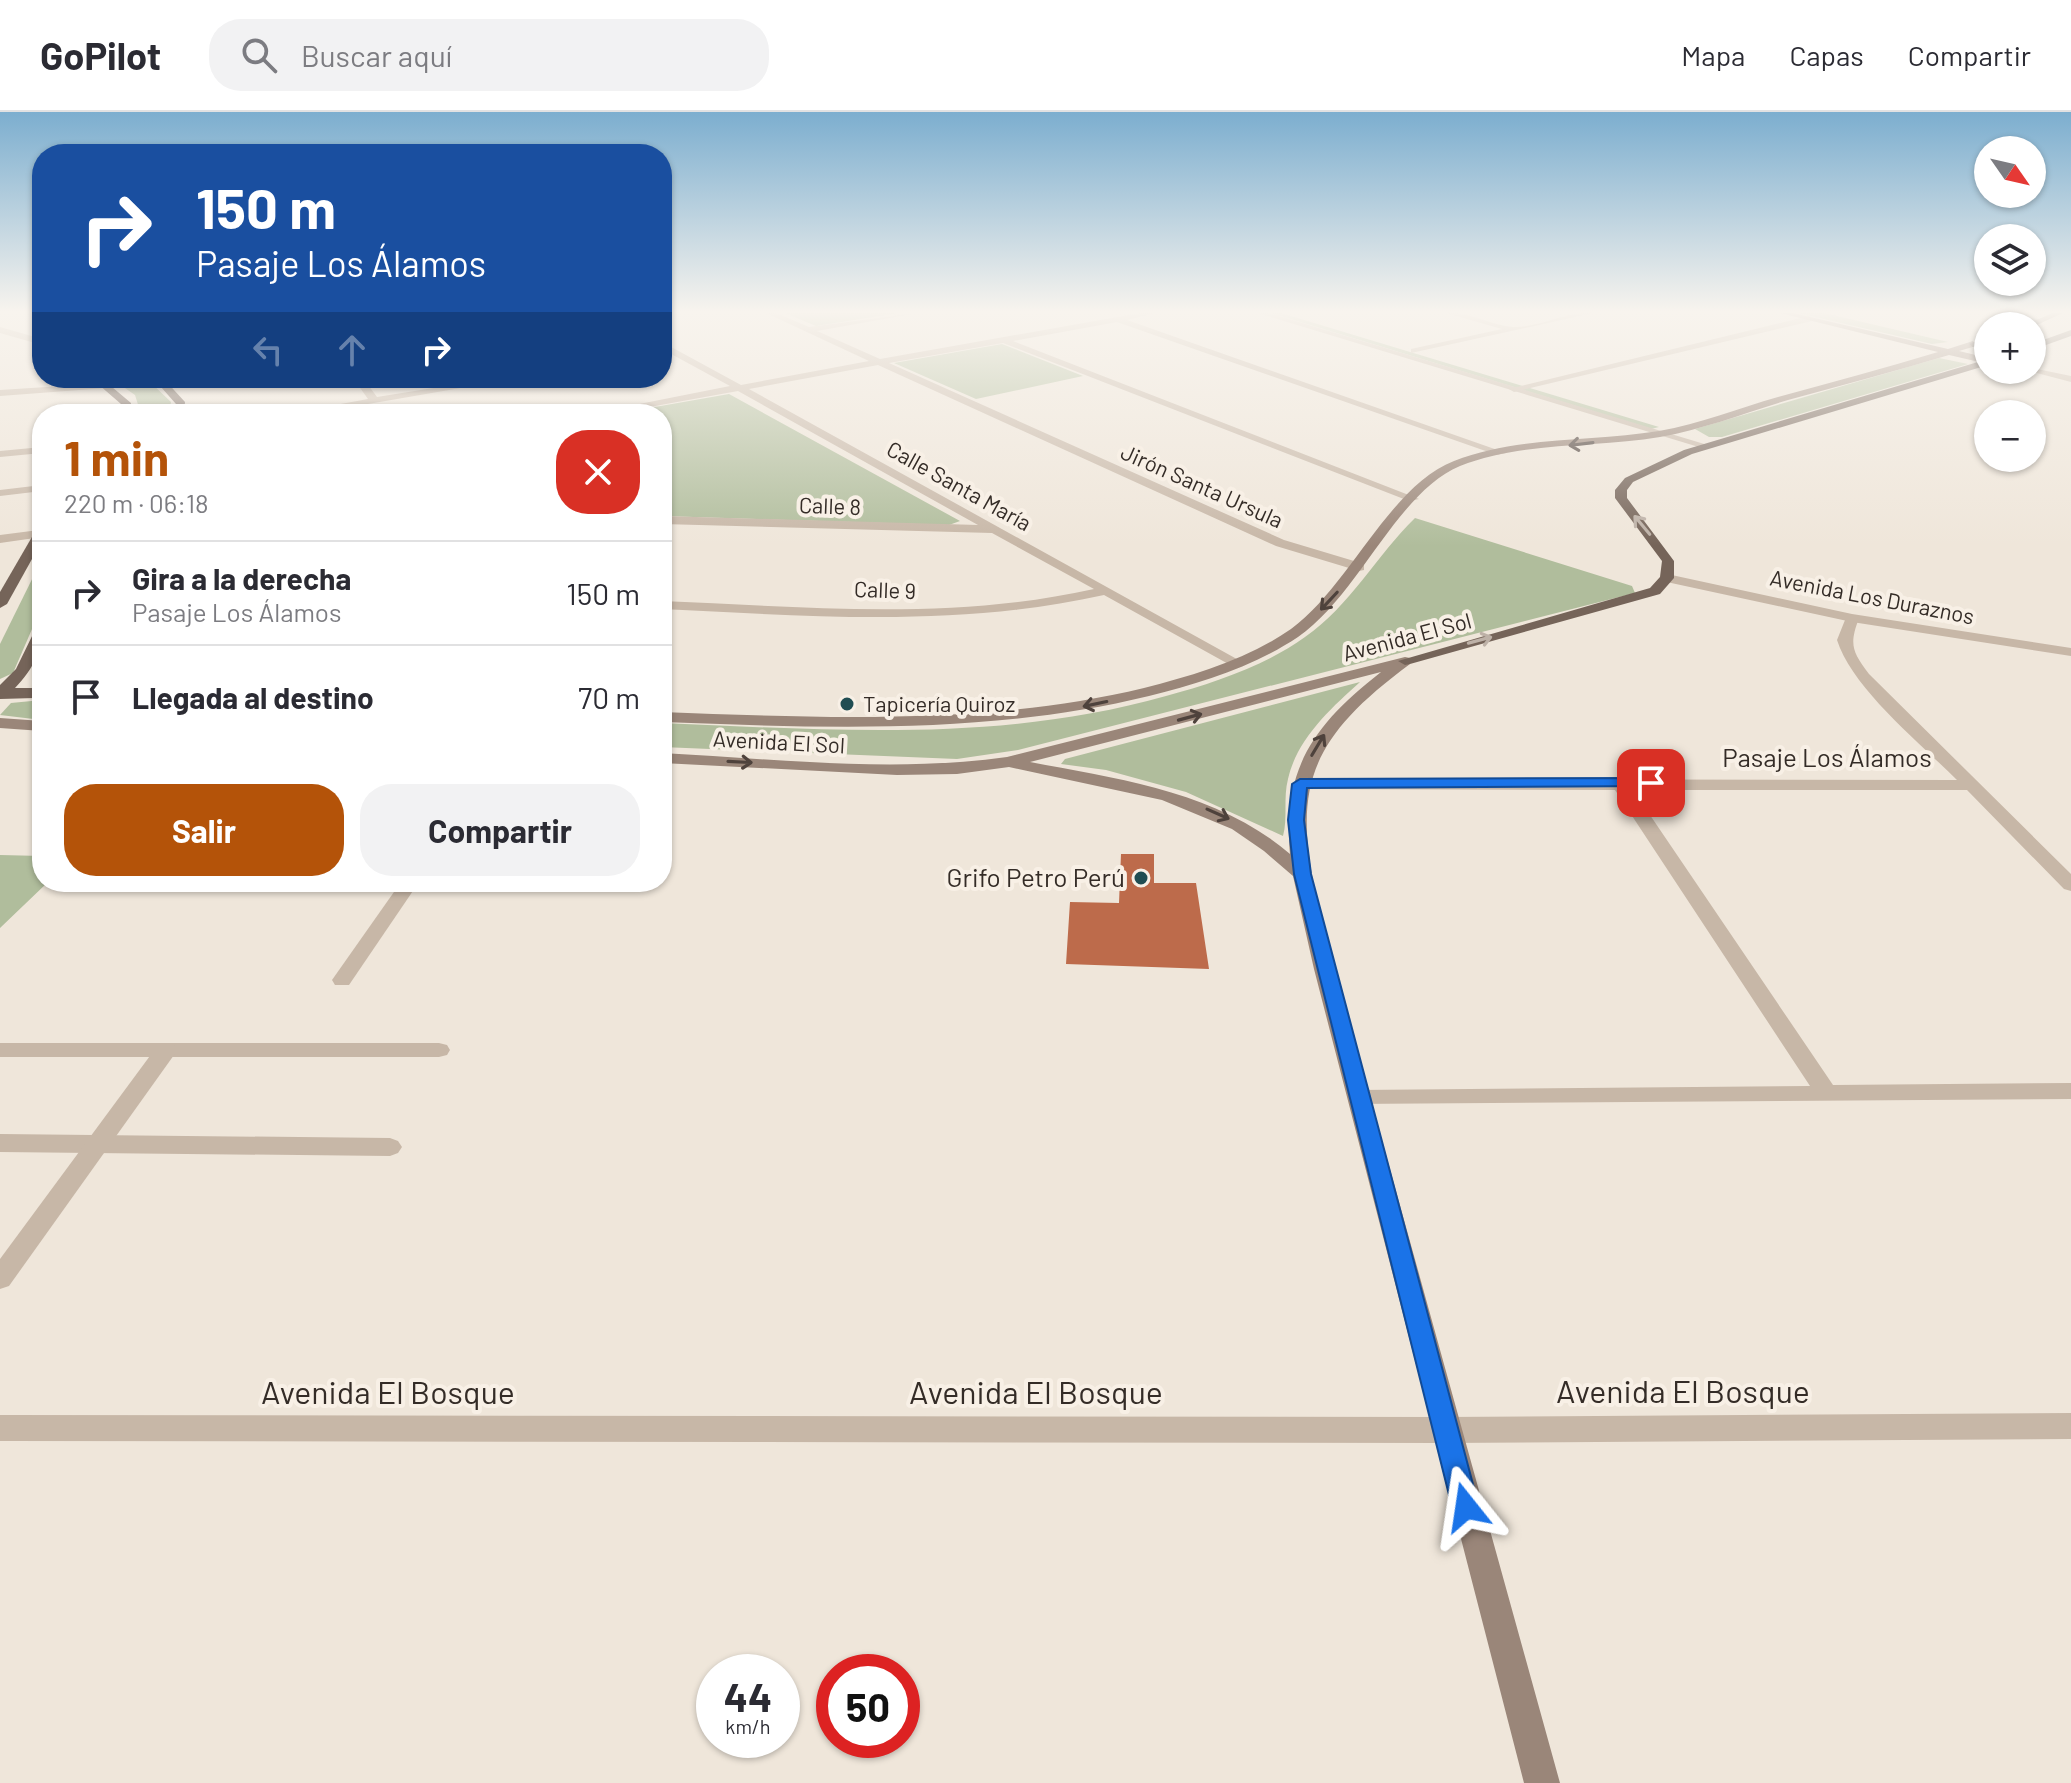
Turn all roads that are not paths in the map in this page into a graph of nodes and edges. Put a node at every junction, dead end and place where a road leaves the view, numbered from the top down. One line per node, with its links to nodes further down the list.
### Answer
1 (27, 391): 13 (street)
2 (367, 391): 14 (street)
3 (431, 391): 14 (street)
4 (718, 391): 16 (street)
5 (746, 391): 27 (street, Calle Santa María)
6 (942, 391): 31 (street, Jirón Santa Ursula)
7 (1135, 391): 25 (street)
8 (1323, 391): 21 (street)
9 (1520, 391): 18 (street)
10 (1551, 391): 17 (street)
11 (1814, 391): 17 (main road, Avenida El Sol)
12 (1889, 391): 19 (main road)
13 (0, 393)
14 (374, 400): 15 (street)
15 (350, 404)
16 (648, 404)
17 (1677, 430): 18 (main road, Avenida El Sol); 19 (street)
18 (1658, 434): 19 (street); 21 (main road, Avenida El Sol, one-way to 21)
19 (1706, 446): 32 (main road, one-way to 19)
20 (32, 451): 22 (street)
21 (1501, 453): 25 (main road, Avenida El Sol)
22 (0, 454)
23 (32, 489): 24 (street)
24 (0, 493)
25 (1413, 499): 31 (main road, Avenida El Sol)
26 (672, 520): 27 (street, Calle 8)
27 (996, 529): 33 (street, Calle Santa María)
28 (32, 533): 29 (street)
29 (0, 539)
30 (32, 545): 34 (main road)
31 (1359, 567): 40 (main road, Avenida El Sol, one-way to 40)
32 (1667, 578): 36 (street, Avenida Los Duraznos); 39 (main road, Avenida El Sol, one-way to 32)
33 (1105, 591): 35 (street, Calle 9); 40 (street, Calle Santa María)
34 (2, 596)
35 (672, 605)
36 (1852, 618): 38 (street, Avenida Los Duraznos); 50 (street)
37 (32, 652): 41 (main road)
38 (2071, 652)
39 (1405, 661): 47 (main road, Avenida El Sol, one-way to 39); 49 (main road, one-way to 39)
40 (1237, 663): 43 (main road, Avenida El Sol, one-way to 43)
41 (1, 693): 42 (main road)
42 (32, 693)
43 (672, 717)
44 (0, 723): 45 (main road)
45 (32, 725)
46 (672, 759): 47 (main road, Avenida El Sol, one-way to 47)
47 (1007, 762): 51 (main road, one-way to 51)
48 (1619, 782): 49 (street, Pasaje Los Álamos); 50 (street, Pasaje Los Álamos); 59 (street)
49 (1300, 784): 51 (main road)
50 (1970, 785): 52 (street)
51 (1302, 874): 60 (main road)
52 (2071, 885)
53 (403, 892): 54 (street)
54 (342, 980)
55 (0, 1050): 56 (street)
56 (166, 1050): 57 (street); 62 (street)
57 (439, 1050)
58 (2071, 1091): 59 (street)
59 (1826, 1092): 60 (street)
60 (1359, 1098): 67 (main road)
61 (0, 1143): 62 (street)
62 (98, 1144): 63 (street); 64 (street)
63 (390, 1147)
64 (0, 1279)
65 (2071, 1426): 67 (street, Avenida El Bosque)
66 (0, 1428): 67 (street, Avenida El Bosque)
67 (1445, 1430): 68 (main road)
68 (1542, 1783)

